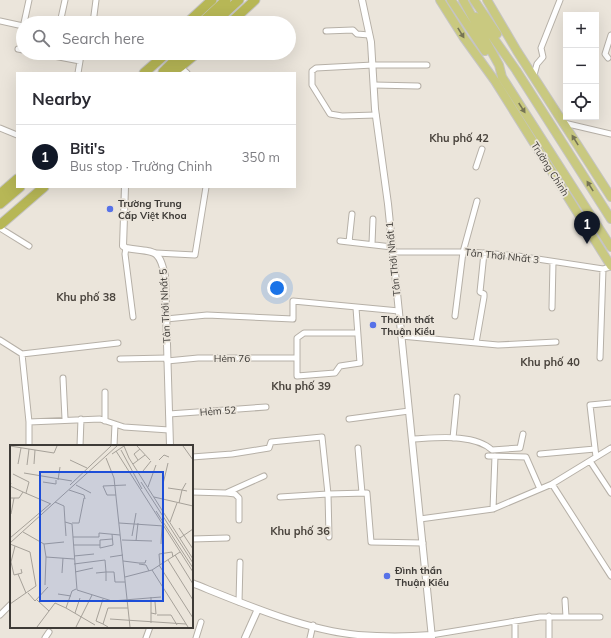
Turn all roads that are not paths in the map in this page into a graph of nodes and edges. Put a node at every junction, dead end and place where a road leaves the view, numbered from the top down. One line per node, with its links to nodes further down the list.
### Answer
1 (29, 0): 16 (street)
2 (65, 0): 17 (street)
3 (96, 0): 18 (street)
4 (212, 0): 19 (highway)
5 (226, 0): 20 (highway)
6 (240, 0): 21 (highway)
7 (255, 0): 22 (highway)
8 (362, 0): 26 (street, Tân Thới Nhất 1)
9 (440, 0): 45 (main road, Trường Chinh, one-way to 45)
10 (451, 0): 47 (main road)
11 (463, 0): 15 (main road, Trường Chinh)
12 (474, 0): 40 (main road)
13 (487, 0): 28 (main road, Trường Chinh)
14 (560, 0): 46 (street)
15 (471, 12): 40 (main road, Trường Chinh); 47 (main road, Trường Chinh)
16 (26, 16)
17 (62, 16)
18 (94, 16)
19 (195, 16)
20 (209, 16)
21 (222, 16)
22 (238, 16)
23 (0, 21): 24 (street)
24 (16, 23)
25 (326, 31): 26 (street)
26 (369, 35): 36 (street, Tân Thới Nhất 1)
27 (611, 35): 29 (street)
28 (517, 51): 46 (main road, Trường Chinh); 51 (main road, Trường Chinh)
29 (608, 58)
30 (75, 60): 35 (street)
31 (155, 60): 38 (highway)
32 (158, 60): 38 (highway)
33 (175, 60): 43 (highway)
34 (192, 60): 39 (highway)
35 (80, 61): 41 (street)
36 (373, 65): 37 (street); 48 (street, Tân Thới Nhất 1); 52 (street)
37 (427, 65)
38 (151, 66): 42 (highway)
39 (184, 70): 44 (highway)
40 (516, 70): 51 (main road, Trường Chinh)
41 (78, 72)
42 (145, 72)
43 (163, 72)
44 (172, 72)
45 (489, 73): 50 (main road, Trường Chinh); 86 (main road, Trường Chinh)
46 (534, 75): 53 (main road, Trường Chinh)
47 (502, 77): 50 (main road, Trường Chinh)
48 (374, 85): 49 (street); 52 (street, Tân Thới Nhất 1)
49 (418, 86)
50 (512, 92): 79 (main road, Trường Chinh, one-way to 79)
51 (539, 106): 72 (main road, Trường Chinh, one-way to 51)
52 (376, 115): 81 (street, Tân Thới Nhất 1)
53 (564, 123): 55 (street); 66 (main road, Trường Chinh, one-way to 53)
54 (0, 128): 56 (street)
55 (611, 134)
56 (16, 135)
57 (482, 149): 58 (street)
58 (476, 167)
59 (16, 180): 65 (highway)
60 (19, 188): 68 (highway)
61 (33, 188): 70 (highway)
62 (43, 188): 73 (highway)
63 (125, 188): 80 (street)
64 (206, 188): 83 (street)
65 (0, 194)
66 (611, 197)
67 (477, 201): 82 (street)
68 (0, 204)
69 (352, 214): 76 (street)
70 (0, 217)
71 (373, 219): 77 (street)
72 (611, 219)
73 (0, 225)
74 (0, 228): 78 (street)
75 (340, 241): 76 (street, Tân Thới Nhất 3)
76 (349, 242): 77 (street, Tân Thới Nhất 3)
77 (372, 244): 81 (street, Tân Thới Nhất 3)
78 (28, 246)
79 (611, 247)
80 (126, 248): 83 (street); 92 (street)
81 (392, 250): 82 (street, Tân Thới Nhất 3); 90 (street, Tân Thới Nhất 1)
82 (463, 252): 84 (street, Tân Thới Nhất 3); 91 (street)
83 (156, 253): 93 (street, Tân Thới Nhất 5)
84 (484, 253): 85 (street, Tân Thới Nhất 3); 99 (street)
85 (553, 262): 87 (street, Tân Thới Nhất 3); 89 (street)
86 (611, 267): 87 (street, Tân Thới Nhất 3)
87 (603, 269): 102 (street)
88 (356, 308): 90 (street); 93 (street); 94 (street)
89 (552, 308)
90 (399, 311): 95 (street, Tân Thới Nhất 1)
91 (455, 316)
92 (132, 317)
93 (166, 319): 104 (street, Tân Thới Nhất 5)
94 (357, 332): 101 (street); 101 (street)
95 (401, 336): 99 (street); 110 (street, Tân Thới Nhất 1)
96 (0, 340): 100 (street)
97 (556, 342): 99 (street)
98 (118, 343): 100 (street)
99 (476, 343)
100 (22, 354): 116 (street)
101 (297, 358): 104 (street, Hẻm 76)
102 (600, 358)
103 (120, 359): 104 (street, Hẻm 76)
104 (167, 360): 111 (street, Tân Thới Nhất 5)
105 (63, 378): 112 (street)
106 (105, 392): 115 (street)
107 (457, 397): 120 (street)
108 (611, 403): 128 (street)
109 (266, 407): 111 (street, Hẻm 52)
110 (409, 411): 114 (street); 121 (street, Tân Thới Nhất 1)
111 (169, 414): 118 (street, Tân Thới Nhất 5)
112 (65, 419): 113 (street); 116 (street)
113 (81, 419): 115 (street); 123 (street)
114 (349, 419)
115 (105, 420): 117 (street)
116 (29, 422): 122 (street)
117 (115, 424): 118 (street); 124 (street)
118 (169, 430): 125 (street, Tân Thới Nhất 5)
119 (523, 434): 120 (street)
120 (453, 438): 121 (street)
121 (412, 439): 145 (street, Tân Thới Nhất 1)
122 (29, 445)
123 (80, 445)
124 (114, 445)
125 (170, 445)
126 (358, 448): 140 (street)
127 (611, 448): 133 (street)
128 (595, 449): 129 (street); 133 (street)
129 (540, 454)
130 (488, 456): 131 (street)
131 (495, 456): 137 (street); 144 (street)
132 (193, 457): 142 (street)
133 (596, 457): 134 (street)
134 (590, 461): 136 (street); 141 (street)
135 (264, 476): 139 (street)
136 (552, 484): 137 (street); 152 (street)
137 (540, 489): 144 (street)
138 (193, 492): 139 (street)
139 (226, 493): 146 (street)
140 (362, 493): 142 (street); 150 (street)
141 (611, 493)
142 (328, 494): 143 (street); 147 (street)
143 (280, 497)
144 (493, 509): 145 (street)
145 (420, 518): 150 (street, Tân Thới Nhất 1)
146 (240, 520)
147 (329, 536)
148 (227, 538): 149 (street)
149 (193, 539)
150 (423, 543): 167 (street, Tân Thới Nhất 1)
151 (240, 562): 155 (street)
152 (611, 576)
153 (193, 583): 155 (street)
154 (565, 600): 160 (street)
155 (239, 602): 157 (street)
156 (10, 605): 158 (street)
157 (258, 609): 164 (street); 171 (street)
158 (0, 615)
159 (549, 616): 160 (street); 162 (street); 174 (street)
160 (566, 616): 161 (street)
161 (600, 617)
162 (515, 621): 167 (street); 173 (street)
163 (201, 622): 170 (street)
164 (313, 625): 167 (street); 172 (street)
165 (150, 628): 169 (street)
166 (49, 632): 168 (street)
167 (432, 637)
168 (45, 638)
169 (146, 638)
170 (196, 638)
171 (244, 638)
172 (310, 638)
173 (515, 638)
174 (549, 638)

